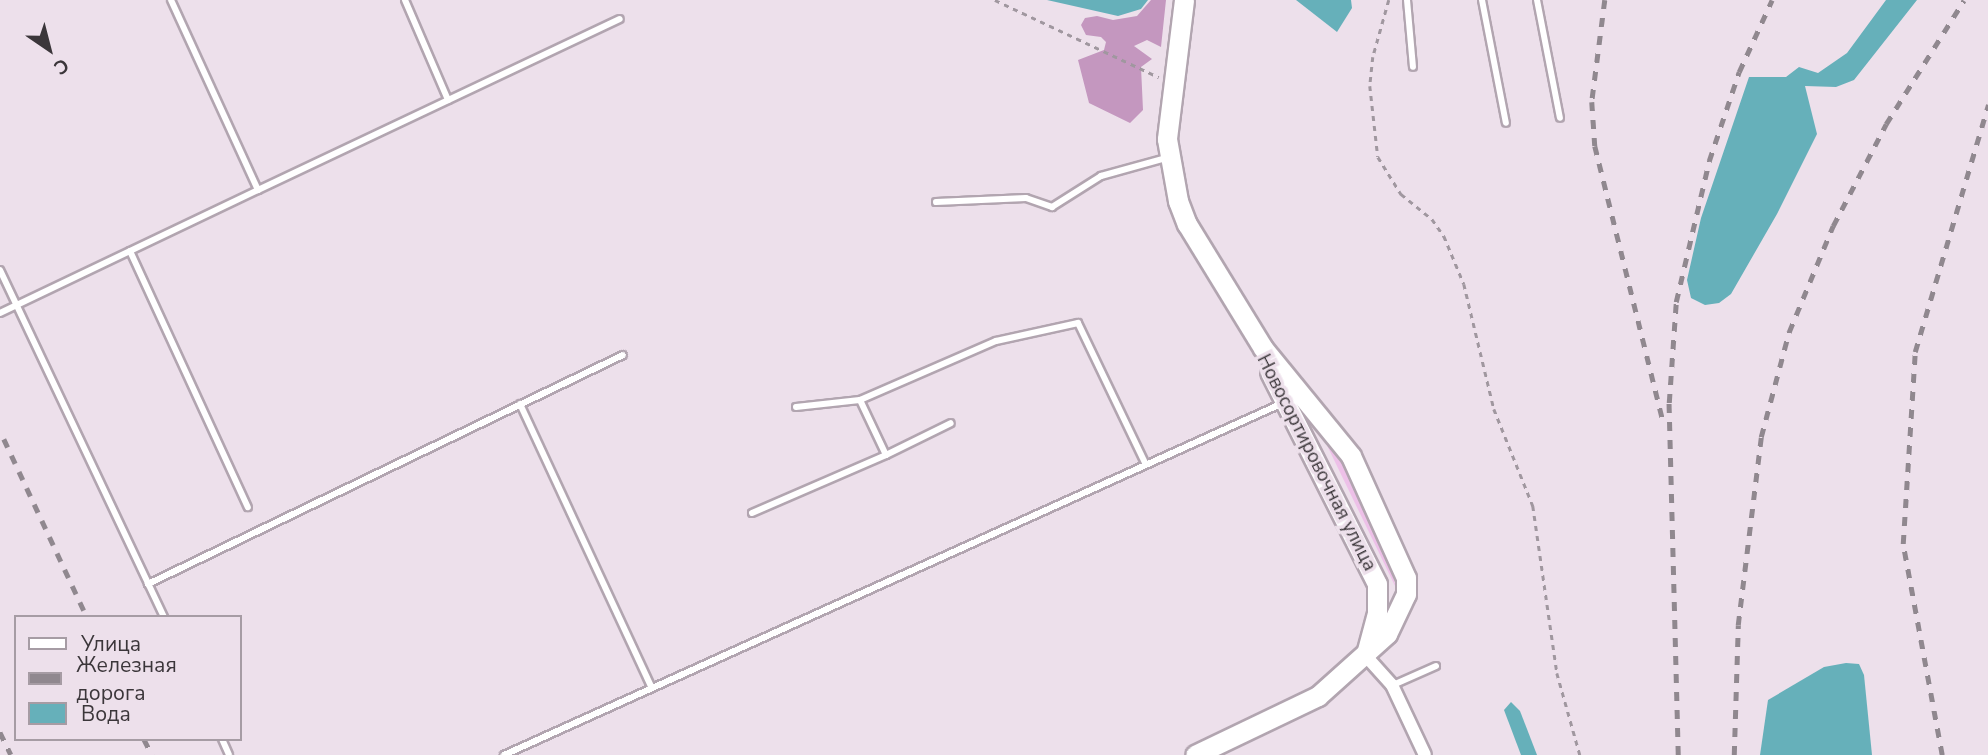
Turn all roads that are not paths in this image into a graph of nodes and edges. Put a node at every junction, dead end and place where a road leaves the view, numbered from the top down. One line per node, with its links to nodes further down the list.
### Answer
1 (171, 0): 13 (lane)
2 (405, 0): 9 (lane)
3 (1184, 0): 12 (main road, Новосортировочная улица)
4 (1407, 0): 8 (lane)
5 (1482, 0): 11 (lane)
6 (1537, 0): 10 (lane)
7 (620, 19): 9 (lane)
8 (1413, 67)
9 (448, 100): 13 (lane)
10 (1560, 118)
11 (1506, 123)
12 (1168, 157): 14 (lane); 19 (main road, Новосортировочная улица)
13 (258, 190): 15 (lane)
14 (936, 202)
15 (130, 251): 17 (lane); 28 (lane)
16 (0, 270): 17 (lane)
17 (16, 305): 18 (lane); 30 (lane)
18 (0, 313)
19 (1241, 315): 22 (main road, Новосортировочная улица); 32 (main road, Новосортировочная улица)
20 (623, 355): 23 (lane)
21 (860, 400): 24 (lane); 26 (lane); 27 (lane)
22 (1285, 402): 27 (lane); 32 (main road, Новосортировочная улица)
23 (520, 404): 30 (lane); 35 (lane)
24 (796, 407)
25 (951, 423): 26 (lane)
26 (886, 455): 29 (lane)
27 (1146, 465): 35 (lane)
28 (248, 507)
29 (752, 513)
30 (148, 584): 31 (lane)
31 (163, 615)
32 (1365, 655): 34 (street); 37 (main road)
33 (1436, 666): 34 (lane)
34 (1392, 685): 38 (street)
35 (652, 688): 36 (lane)
36 (504, 755)
37 (1195, 755)
38 (1425, 755)

